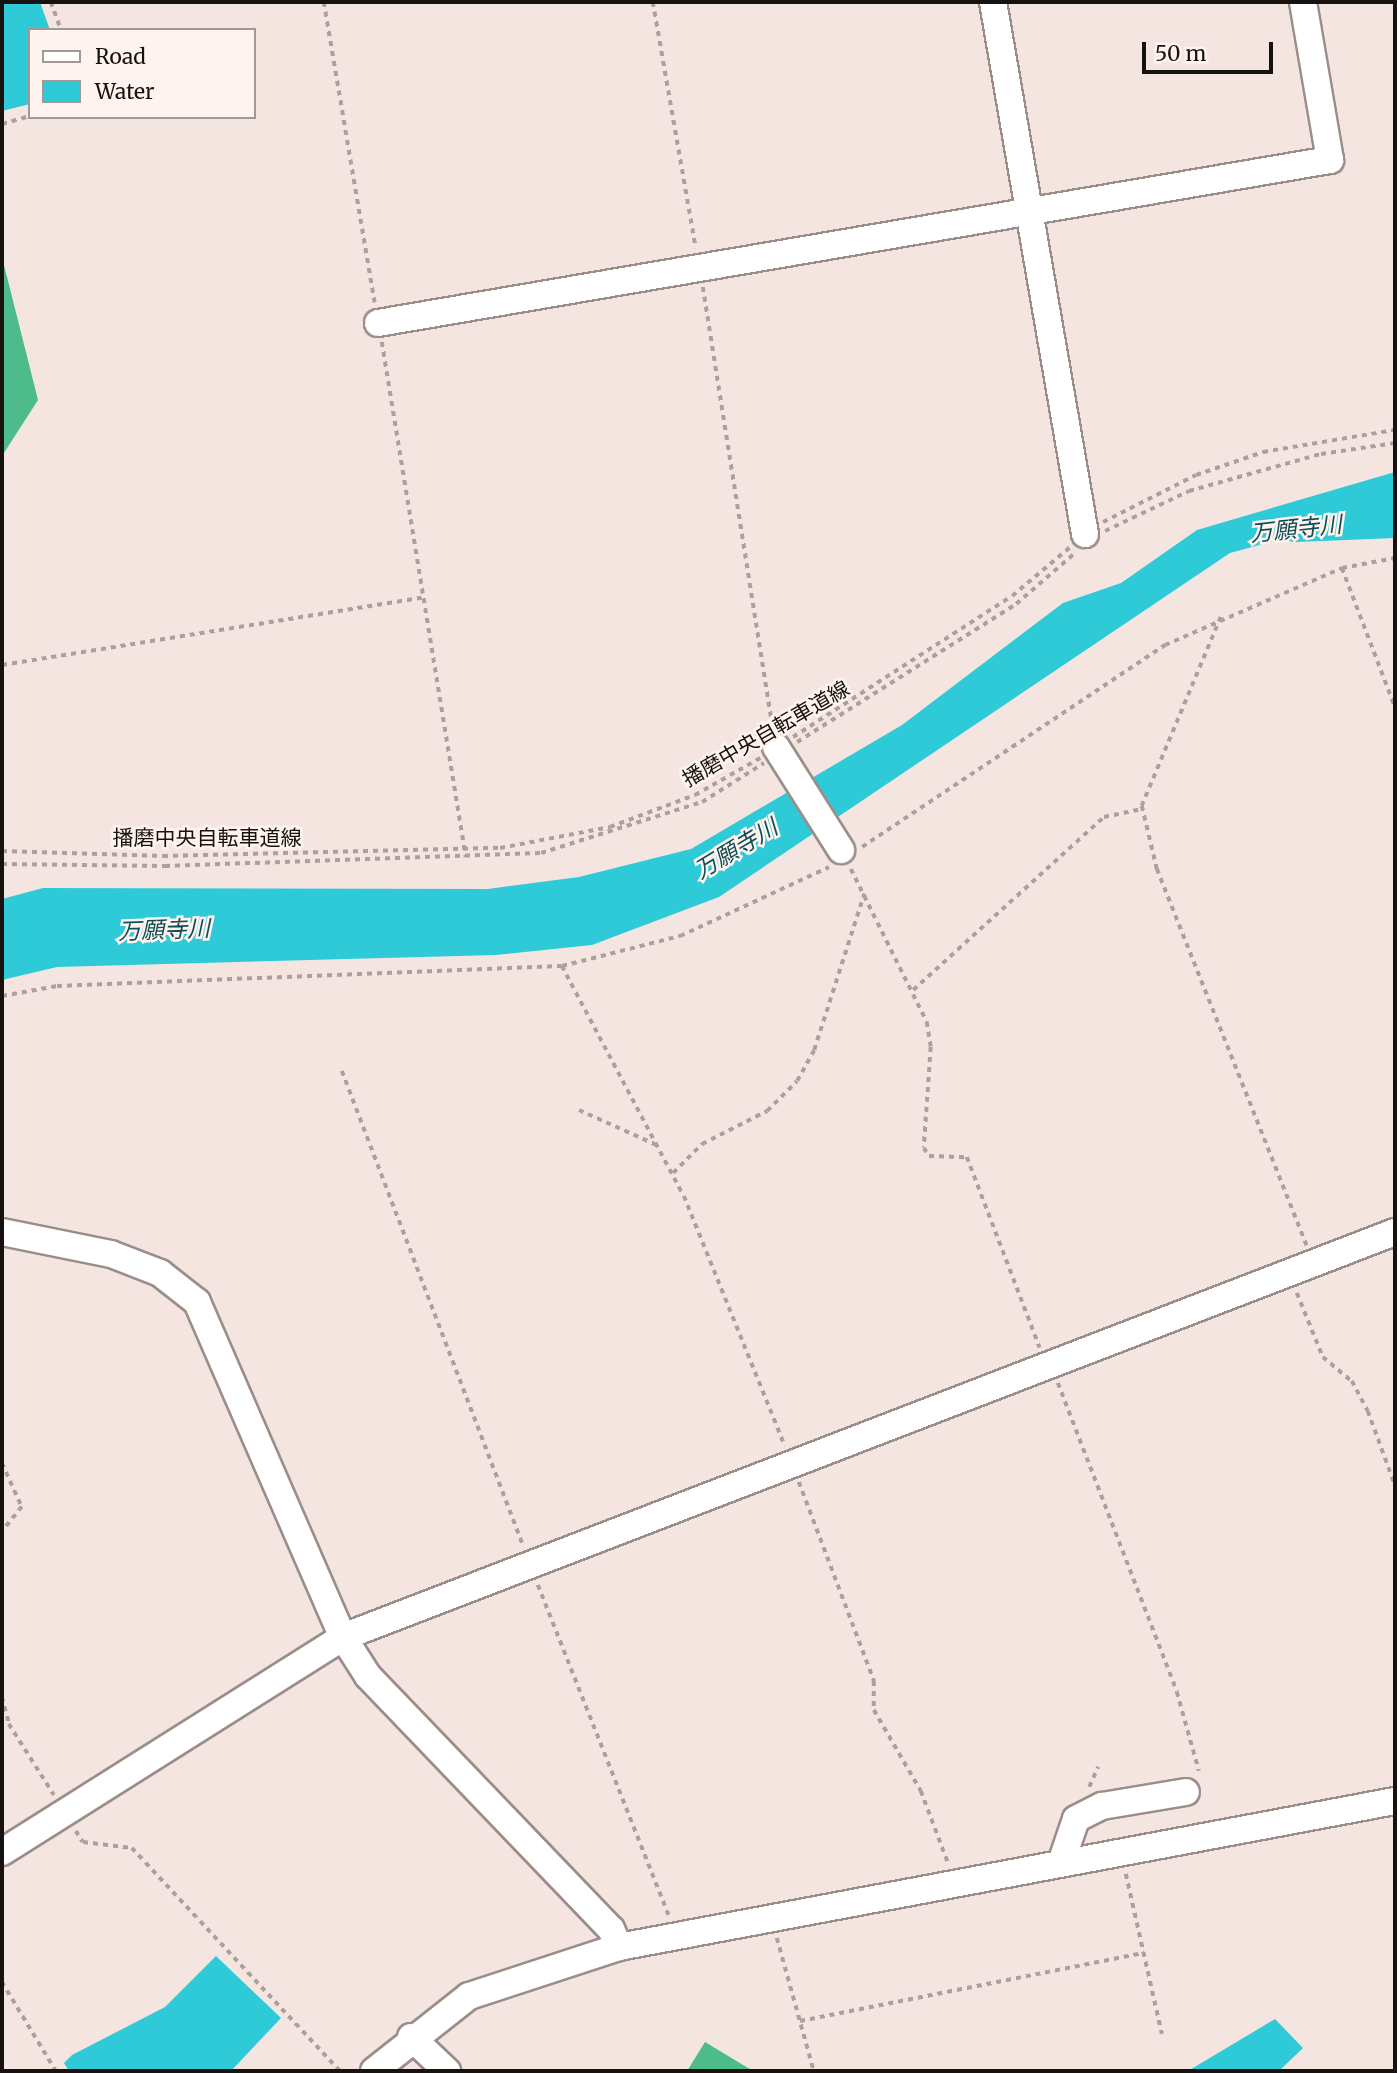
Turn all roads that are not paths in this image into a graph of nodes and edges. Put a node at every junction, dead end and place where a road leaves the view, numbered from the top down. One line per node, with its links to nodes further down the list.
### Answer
1 (993, 2): 3 (street)
2 (1303, 2): 3 (street)
3 (1027, 211): 4 (street); 5 (street)
4 (379, 323)
5 (1091, 537)
6 (780, 754): 7 (street)
7 (844, 854)
8 (2, 1232): 10 (street)
9 (1395, 1232): 10 (street)
10 (343, 1637): 13 (street); 15 (street)
11 (1193, 1781): 14 (street)
12 (1395, 1801): 14 (street)
13 (2, 1852)
14 (1061, 1863): 15 (street)
15 (619, 1947): 16 (street)
16 (411, 2038): 17 (street); 18 (street)
17 (374, 2071)
18 (447, 2071)

